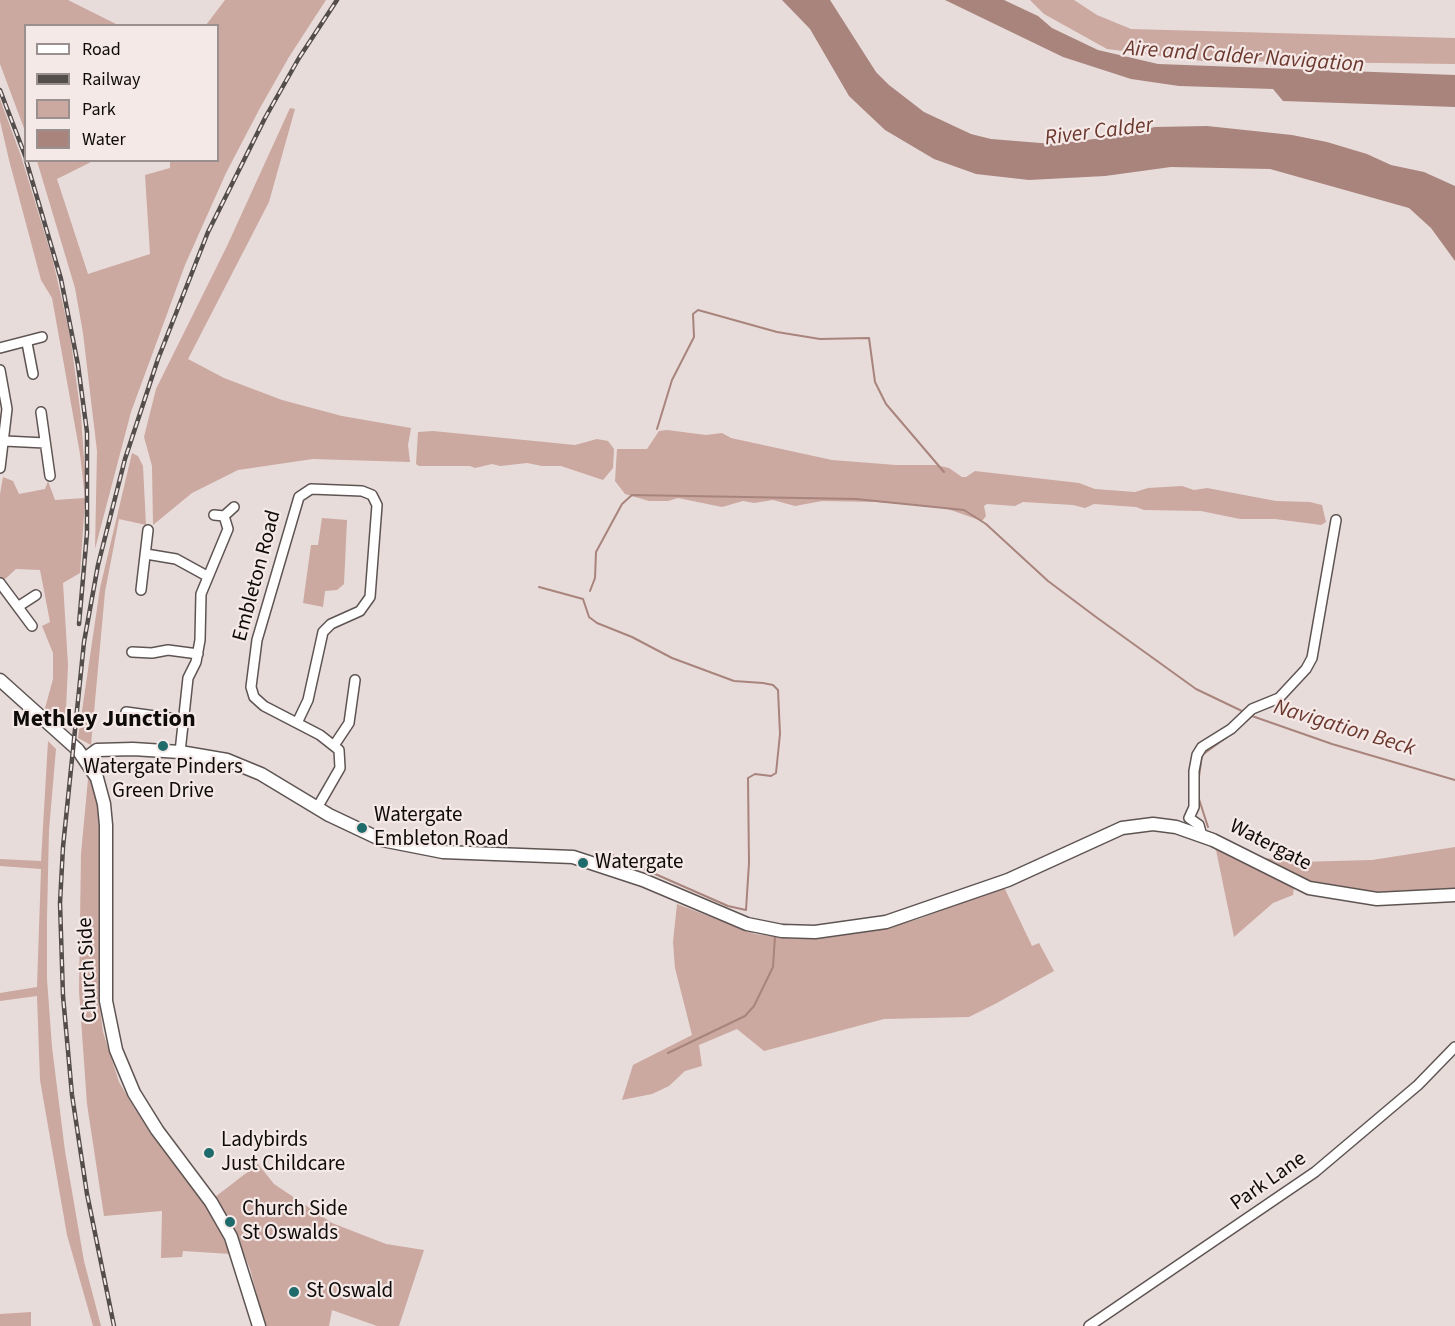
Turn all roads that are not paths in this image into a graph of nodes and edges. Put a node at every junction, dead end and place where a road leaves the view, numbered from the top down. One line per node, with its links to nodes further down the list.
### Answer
1 (42, 337): 2 (street)
2 (27, 343): 3 (street); 5 (street)
3 (0, 348)
4 (0, 370): 6 (street)
5 (33, 374)
6 (0, 375): 8 (street)
7 (41, 412): 9 (street)
8 (5, 441): 9 (street); 10 (street)
9 (45, 443): 11 (street)
10 (0, 468)
11 (50, 476)
12 (234, 507): 14 (street)
13 (214, 514): 14 (street)
14 (224, 516): 18 (street)
15 (1336, 520): 35 (street)
16 (148, 530): 17 (street)
17 (146, 554): 18 (street); 20 (street)
18 (207, 576): 25 (street)
19 (0, 584): 22 (street)
20 (141, 590)
21 (36, 596): 22 (street)
22 (19, 606): 23 (street)
23 (32, 626)
24 (132, 652): 25 (street)
25 (198, 654): 29 (street)
26 (0, 680): 33 (main road)
27 (356, 680): 31 (street)
28 (126, 712): 29 (street)
29 (184, 720): 32 (street)
30 (297, 723): 30 (street, Embleton Road); 31 (street, Embleton Road)
31 (335, 744): 34 (street)
32 (180, 752): 33 (main road, Watergate); 34 (main road, Watergate)
33 (86, 758): 40 (main road, Church Side)
34 (317, 808): 36 (main road, Watergate)
35 (1189, 818): 36 (street); 37 (street)
36 (1176, 827): 37 (main road, Watergate)
37 (1202, 836): 38 (main road, Watergate)
38 (1455, 895)
39 (1455, 1047): 41 (street, Park Lane)
40 (259, 1326)
41 (1089, 1326)

